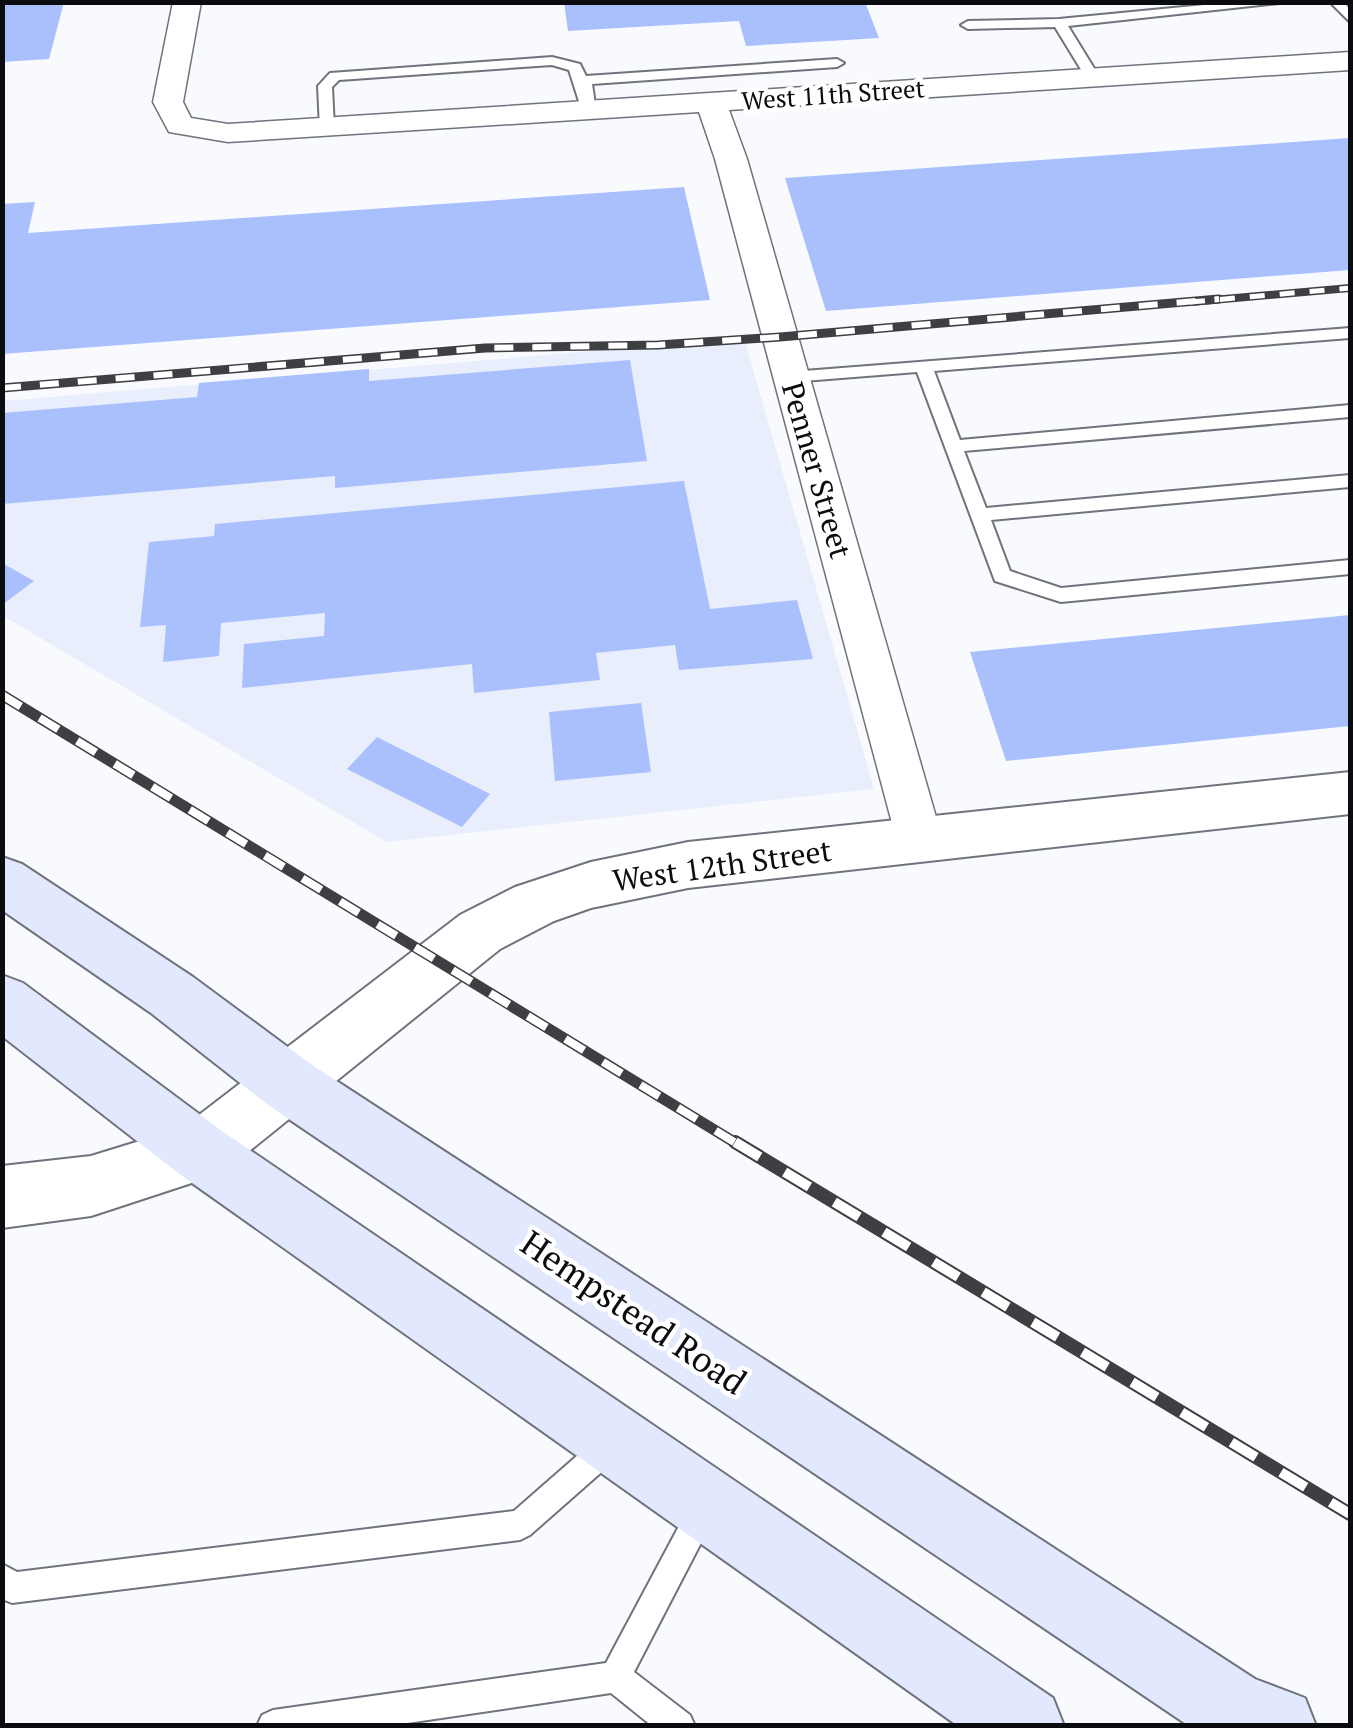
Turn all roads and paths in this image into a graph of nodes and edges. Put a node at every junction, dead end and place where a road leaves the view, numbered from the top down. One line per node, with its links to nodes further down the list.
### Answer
1 (186, 2): 13 (street, West 11th Street)
2 (1282, 2): 4 (lane)
3 (1336, 2): 5 (lane)
4 (1256, 3): 6 (lane)
5 (1350, 18)
6 (1059, 23): 7 (lane); 10 (lane)
7 (968, 25)
8 (1350, 60): 10 (street, West 11th Street)
9 (837, 63): 11 (lane)
10 (1092, 78): 12 (street, West 11th Street)
11 (586, 98): 12 (street, West 11th Street); 13 (street, West 11th Street); 13 (lane)
12 (712, 103): 16 (street, Penner Street)
13 (321, 128)
14 (1350, 333): 15 (lane)
15 (924, 366): 16 (lane); 18 (lane)
16 (791, 377): 23 (street, Penner Street)
17 (1350, 411): 18 (lane)
18 (954, 446): 20 (lane)
19 (1350, 481): 20 (lane)
20 (980, 515): 21 (lane)
21 (1350, 567)
22 (1350, 793): 23 (street, West 12th Street)
23 (919, 838): 26 (street, West 12th Street)
24 (2, 880): 26 (main road, Hempstead Road)
25 (2, 1001): 27 (main road)
26 (290, 1085): 27 (street, West 12th Street); 36 (main road, Hempstead Road)
27 (200, 1152): 28 (street, West 12th Street); 29 (main road)
28 (2, 1197)
29 (614, 1442): 30 (main road); 31 (lane)
30 (706, 1504): 32 (lane); 35 (main road)
31 (2, 1579)
32 (615, 1677): 33 (lane); 34 (lane)
33 (273, 1726)
34 (679, 1726)
35 (1025, 1726)
36 (1277, 1726)

